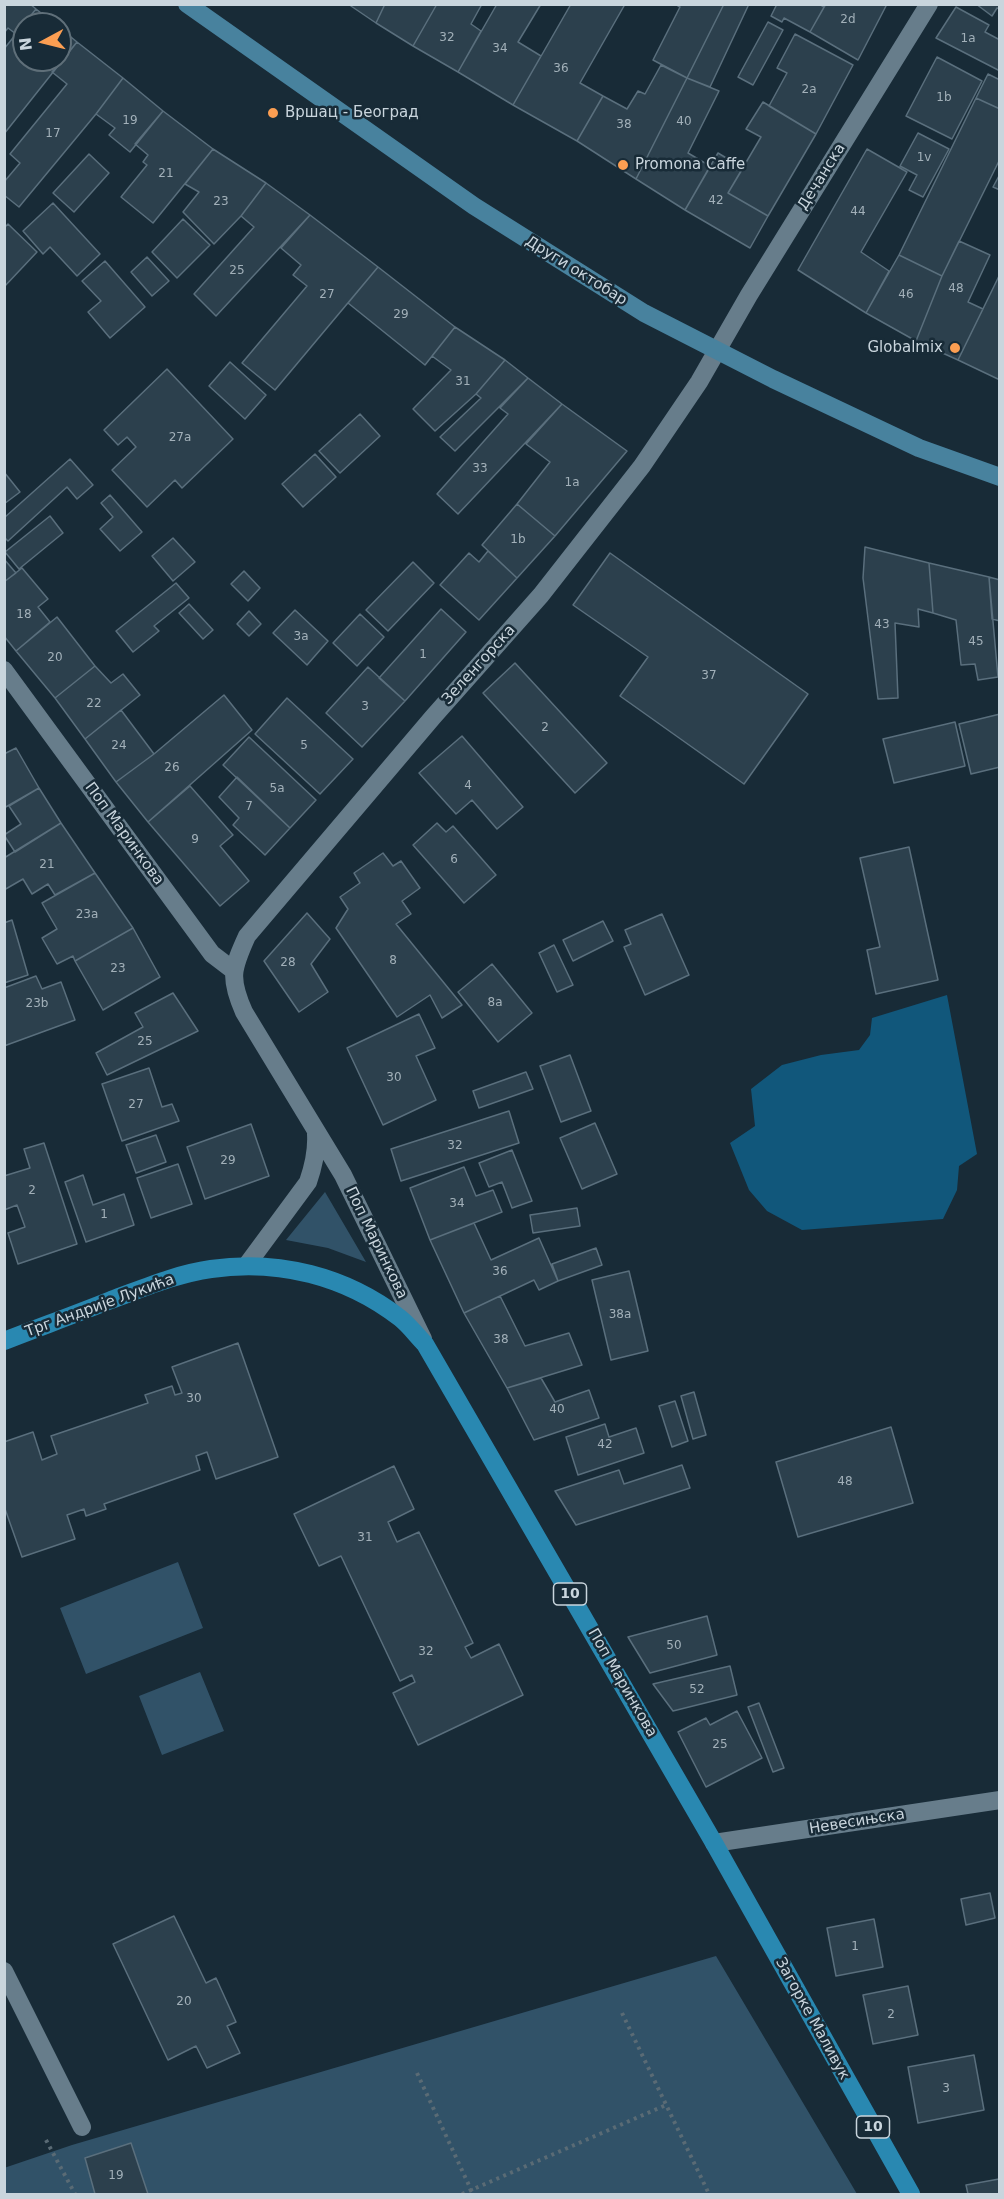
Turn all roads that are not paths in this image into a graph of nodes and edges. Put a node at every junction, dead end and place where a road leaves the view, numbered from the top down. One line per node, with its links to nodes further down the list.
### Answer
1 (187, 4): 3 (main road, Други октобар)
2 (929, 4): 3 (street, Дечанска)
3 (718, 352): 4 (main road, Други октобар); 6 (street, Зеленгорска)
4 (999, 477)
5 (4, 670): 6 (street, Поп Маринкова)
6 (232, 970): 7 (street, Поп Маринкова)
7 (316, 1133): 8 (street); 10 (street, Поп Маринкова)
8 (246, 1266): 9 (main road, Трг Андрије Лукића / 10); 10 (main road, Трг Андрије Лукића / 10)
9 (4, 1341)
10 (425, 1344): 12 (main road, Поп Маринкова / 10)
11 (999, 1800): 12 (street, Невесињска)
12 (714, 1843): 15 (main road, Загорке Маливук / 10)
13 (4, 1971): 14 (street)
14 (82, 2127)
15 (911, 2194)

